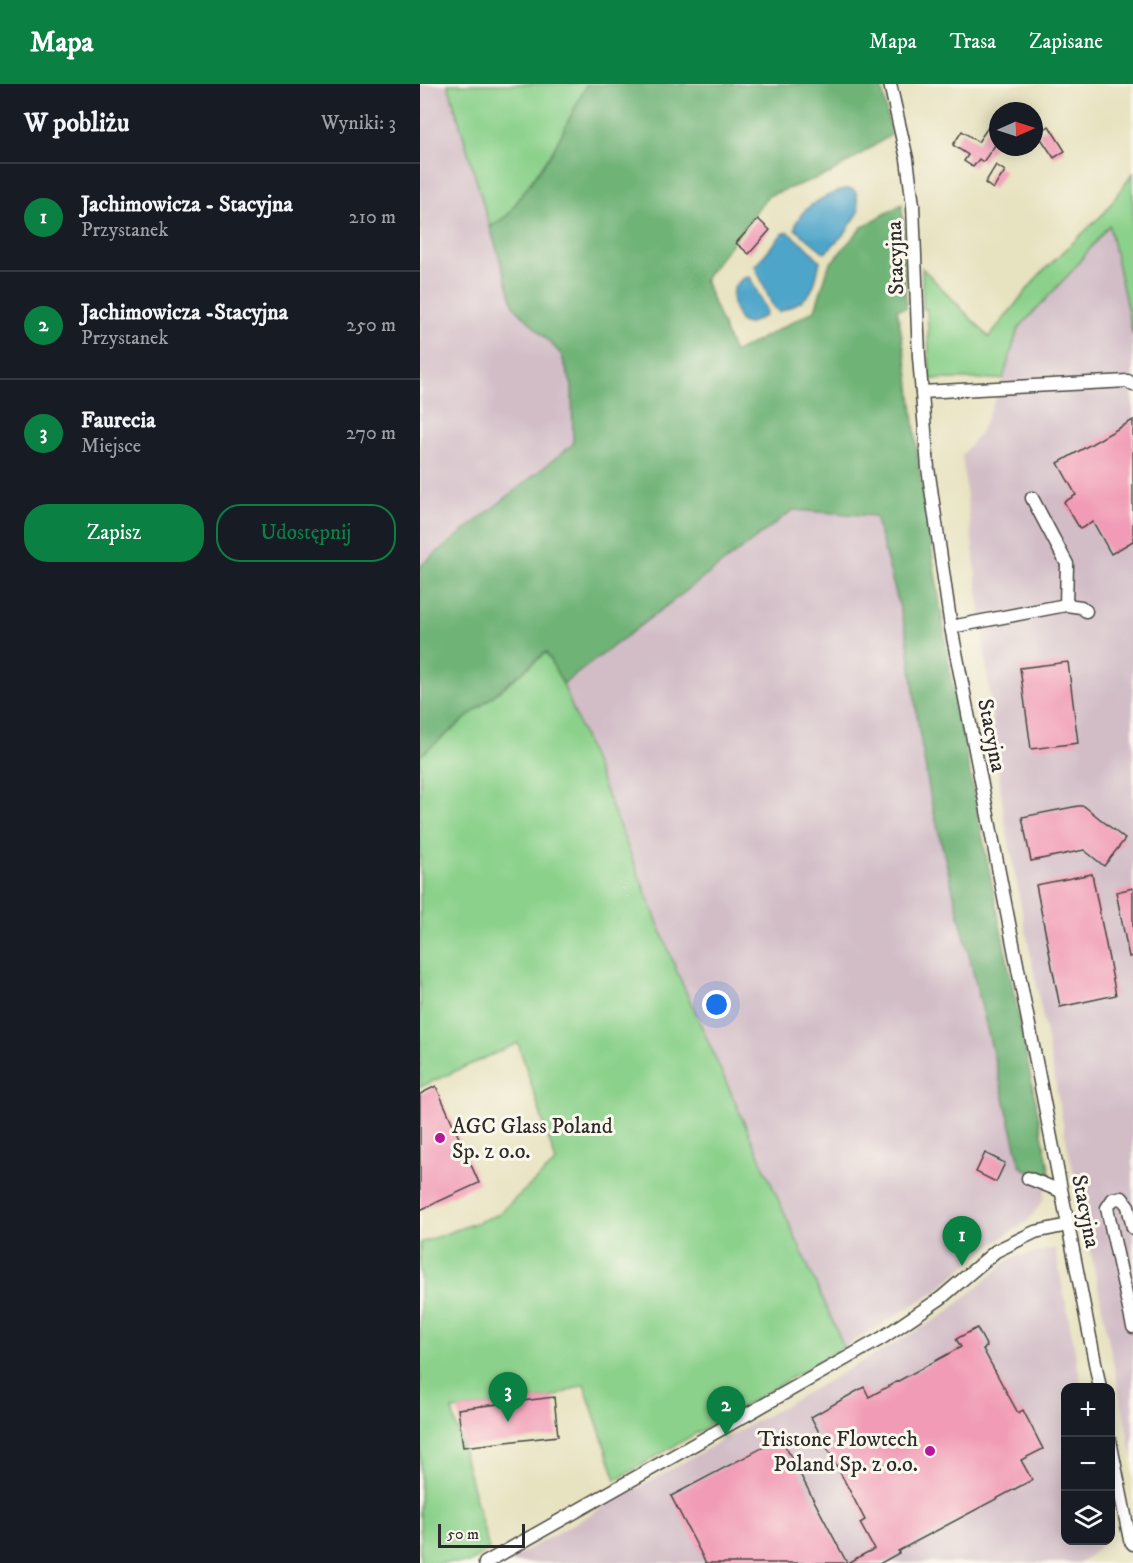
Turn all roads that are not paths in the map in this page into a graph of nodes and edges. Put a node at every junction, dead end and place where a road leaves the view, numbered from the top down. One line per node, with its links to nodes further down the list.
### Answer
1 (890, 84): 3 (street, Stacyjna)
2 (1133, 385): 3 (street)
3 (922, 392): 7 (street, Stacyjna)
4 (1032, 498): 5 (street)
5 (1066, 605): 6 (street); 7 (street)
6 (1086, 611)
7 (951, 627): 9 (street, Stacyjna)
8 (1028, 1178): 9 (street)
9 (1061, 1191): 10 (street, Stacyjna)
10 (1068, 1225): 13 (street, Stacyjna); 16 (street)
11 (1133, 1228): 12 (street)
12 (1133, 1327)
13 (1099, 1383)
14 (1115, 1466): 15 (street)
15 (1133, 1544)
16 (488, 1562)

